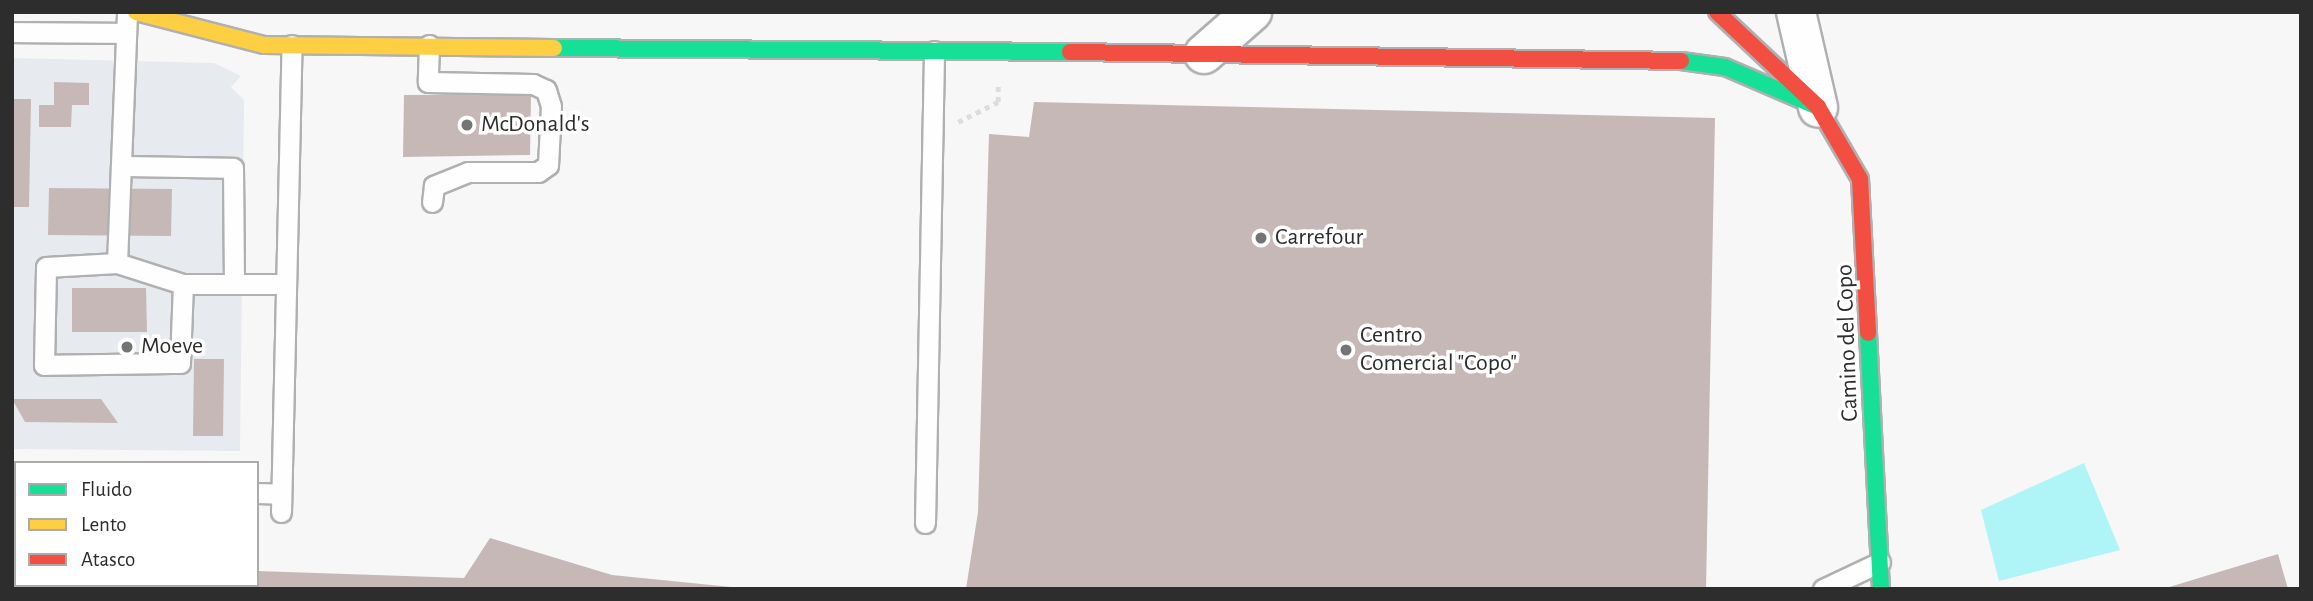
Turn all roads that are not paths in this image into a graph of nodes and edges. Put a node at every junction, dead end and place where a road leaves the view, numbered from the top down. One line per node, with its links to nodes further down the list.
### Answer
1 (127, 12): 7 (lane)
2 (135, 12): 8 (street)
3 (1252, 12): 11 (street)
4 (1797, 12): 12 (street)
5 (1733, 21): 12 (street, Camino del Copo)
6 (12, 32): 7 (lane)
7 (127, 33): 13 (lane)
8 (292, 45): 9 (street); 18 (lane)
9 (429, 45): 10 (street); 14 (lane)
10 (933, 51): 11 (street); 20 (lane)
11 (1204, 54): 12 (street)
12 (1818, 107): 21 (street, Camino del Copo)
13 (121, 166): 15 (lane); 17 (lane)
14 (432, 202)
15 (117, 263): 16 (lane); 16 (lane)
16 (183, 284): 17 (lane)
17 (234, 284): 18 (lane)
18 (285, 284): 19 (lane)
19 (259, 495)
20 (925, 523)
21 (1880, 562): 22 (lane); 23 (street, Camino del Copo)
22 (1823, 589)
23 (1881, 589)

